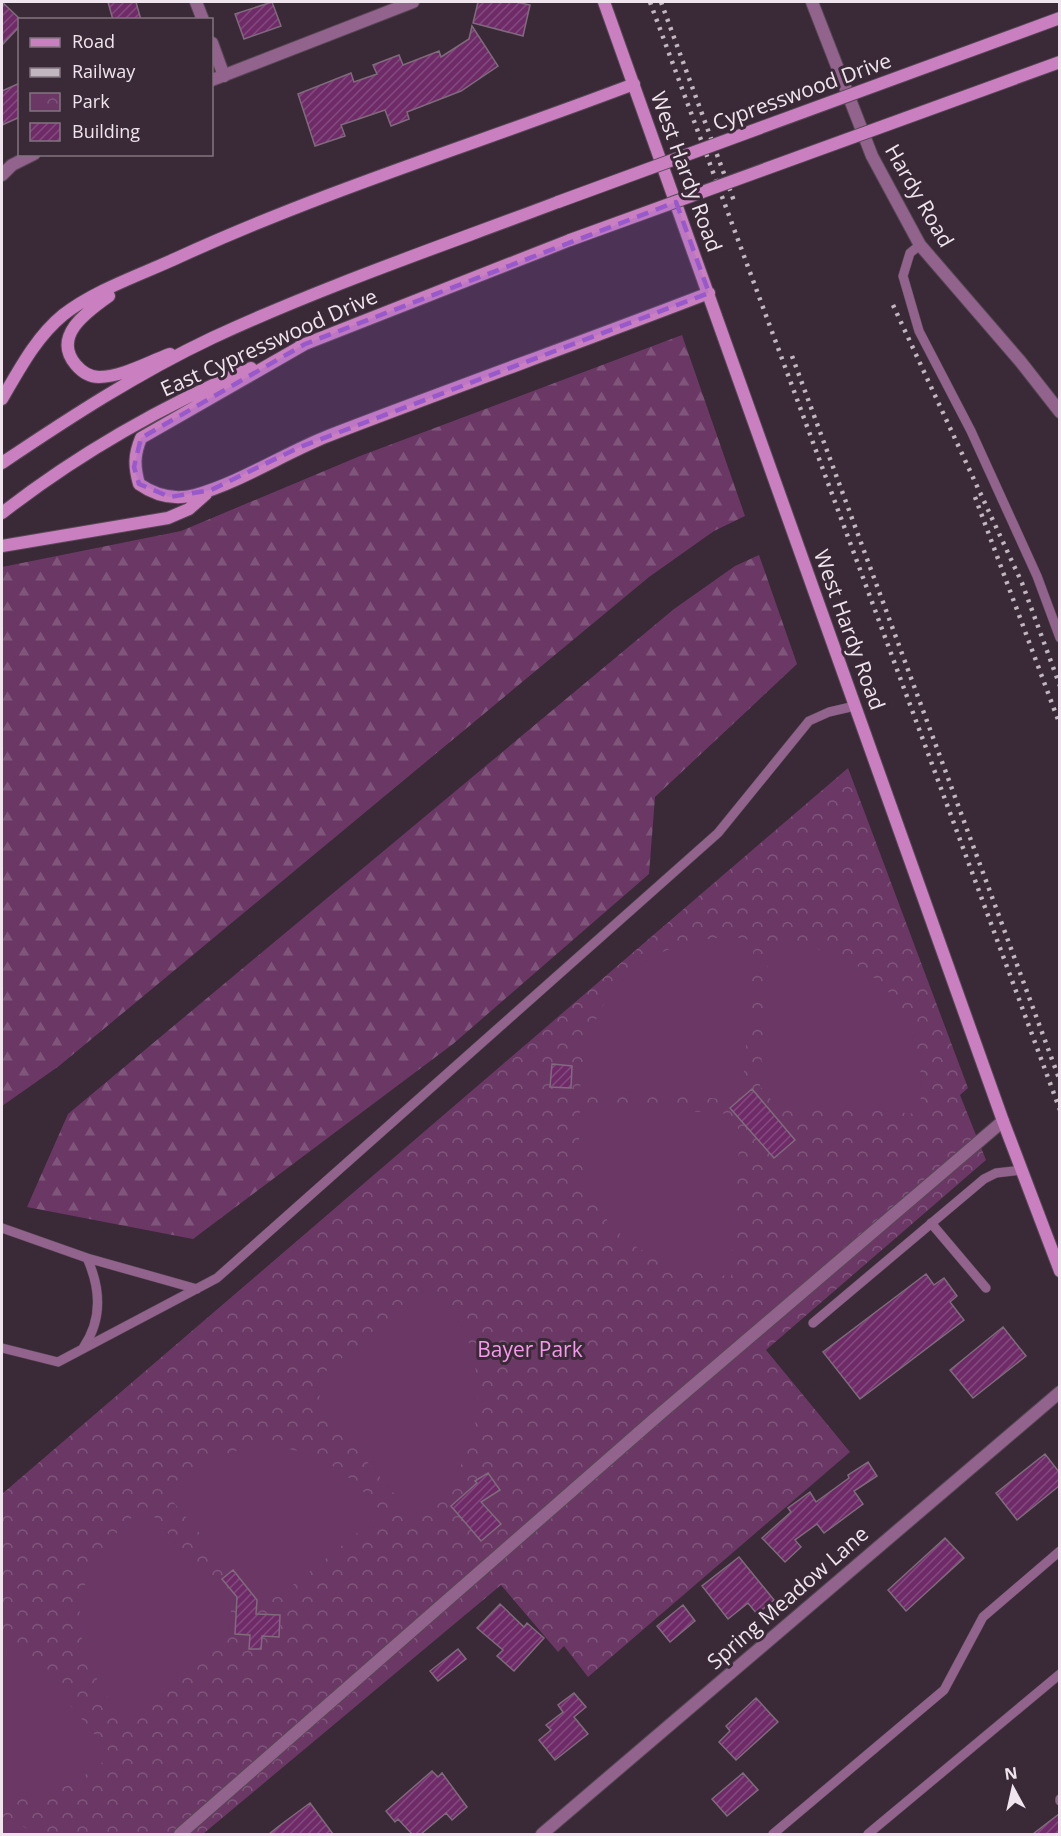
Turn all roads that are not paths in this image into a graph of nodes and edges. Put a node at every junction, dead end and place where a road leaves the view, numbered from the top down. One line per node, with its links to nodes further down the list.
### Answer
1 (196, 2): 5 (street)
2 (413, 2): 9 (street)
3 (603, 2): 10 (main road, West Hardy Road)
4 (812, 2): 14 (street, Hardy Road)
5 (202, 18)
6 (1059, 18): 13 (main road, Cypresswood Drive, bridge)
7 (213, 49): 9 (street)
8 (1059, 62): 18 (main road, East Cypresswood Drive, bridge)
9 (218, 78)
10 (634, 84): 15 (main road); 16 (main road, West Hardy Road)
11 (30, 156): 12 (street)
12 (2, 175)
13 (558, 202): 17 (main road, East Cypresswood Drive)
14 (920, 245): 20 (street, Hardy Road); 25 (lane)
15 (132, 279): 17 (main road); 19 (main road)
16 (709, 293): 22 (main road); 26 (main road, West Hardy Road)
17 (210, 339): 21 (main road, East Cypresswood Drive)
18 (305, 344): 22 (main road); 23 (main road, East Cypresswood Drive)
19 (2, 399)
20 (1059, 412)
21 (2, 464)
22 (211, 490): 24 (main road)
23 (2, 513)
24 (2, 546)
25 (1059, 638)
26 (855, 706): 27 (main road, West Hardy Road); 33 (lane)
27 (1003, 1121): 28 (main road, West Hardy Road); 41 (street)
28 (1022, 1170): 29 (lane); 32 (main road, West Hardy Road)
29 (931, 1223): 34 (lane); 35 (lane)
30 (2, 1228): 31 (lane)
31 (87, 1258): 33 (lane); 37 (lane)
32 (1059, 1271)
33 (197, 1288): 37 (lane)
34 (986, 1288)
35 (813, 1323)
36 (2, 1348): 37 (lane)
37 (81, 1350)
38 (1059, 1392): 42 (street, Spring Meadow Lane)
39 (1059, 1551): 43 (lane)
40 (1059, 1674): 44 (lane)
41 (180, 1834)
42 (542, 1834)
43 (773, 1834)
44 (868, 1834)

